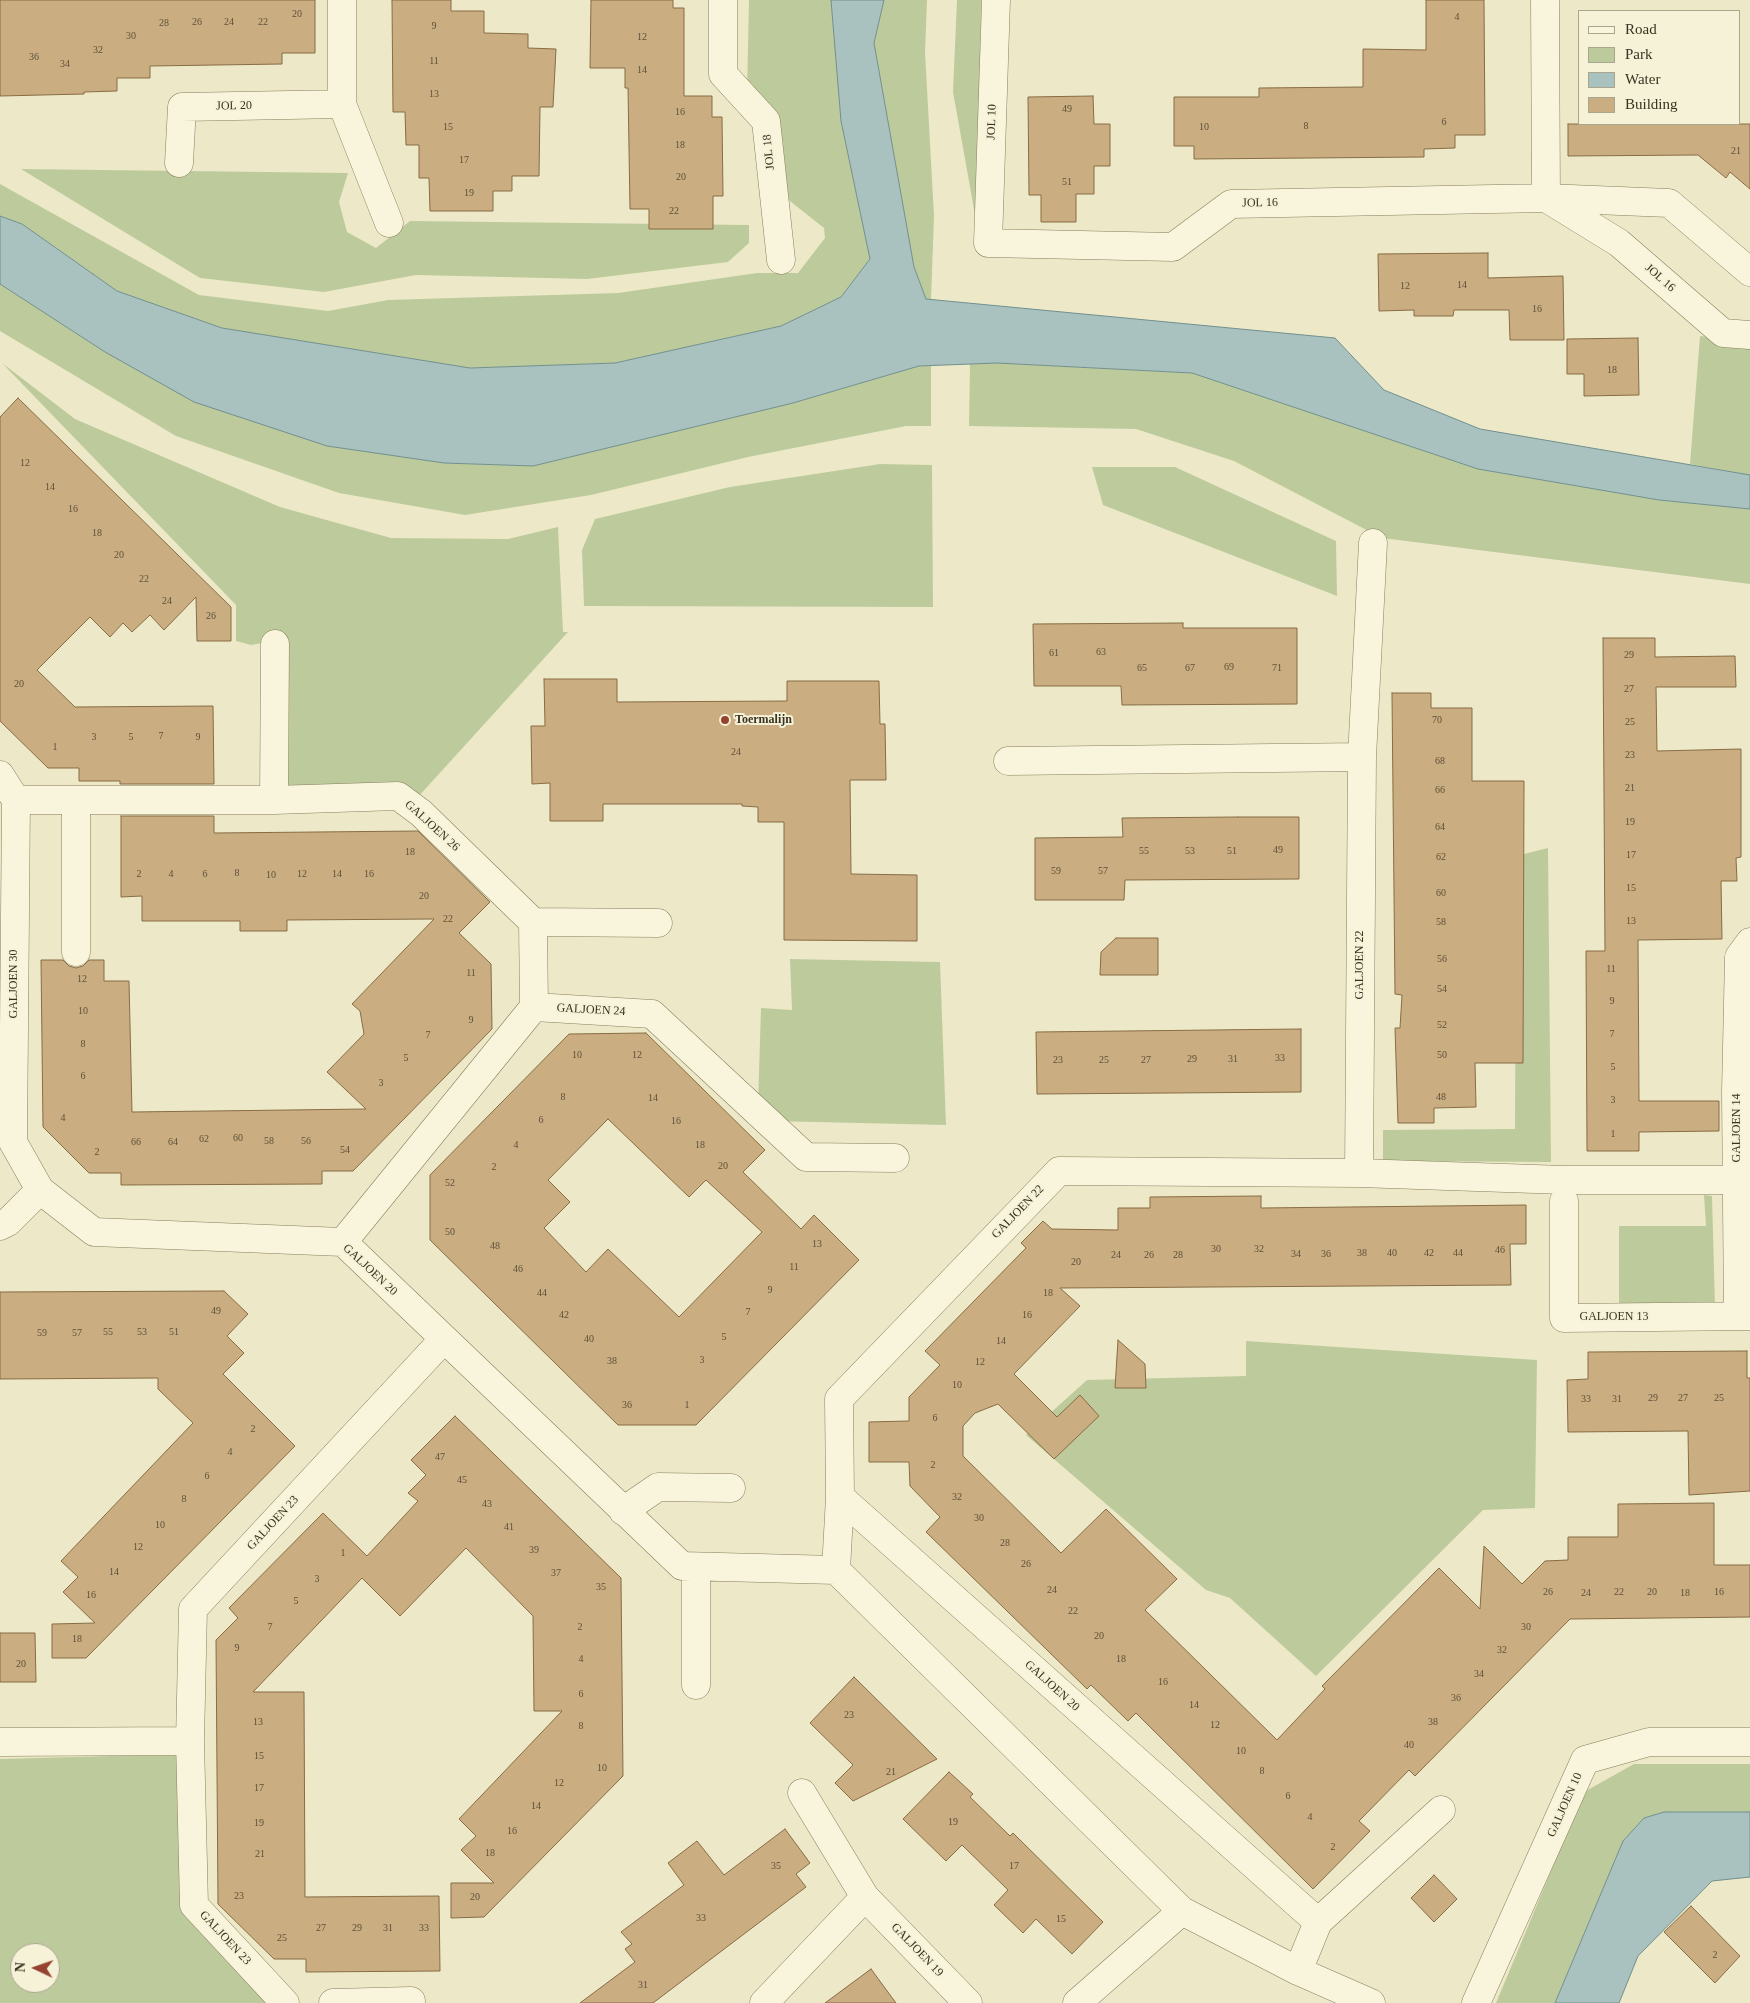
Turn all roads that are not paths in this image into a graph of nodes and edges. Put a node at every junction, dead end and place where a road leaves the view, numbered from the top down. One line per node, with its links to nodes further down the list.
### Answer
1 (342, 0): 5 (street)
2 (723, 0): 10 (street, JOL 18)
3 (996, 0): 9 (street, JOL 10)
4 (1546, 0): 7 (street)
5 (342, 104): 6 (street, JOL 20); 8 (street)
6 (179, 163)
7 (1546, 198): 9 (street, JOL 16); 11 (street, JOL 16); 12 (street, JOL 16)
8 (389, 223)
9 (988, 243)
10 (781, 260)
11 (1750, 272)
12 (1750, 335)
13 (1373, 543): 15 (street, GALJOEN 22)
14 (275, 644): 20 (street)
15 (1362, 758): 16 (street); 27 (street, GALJOEN 22)
16 (1008, 761)
17 (0, 775): 18 (street)
18 (16, 800): 19 (street, GALJOEN 26); 29 (street, GALJOEN 30)
19 (76, 800): 20 (street, GALJOEN 26); 24 (street)
20 (274, 800): 21 (street, GALJOEN 26)
21 (533, 922): 22 (street); 25 (street)
22 (658, 923)
23 (1750, 942): 28 (street, GALJOEN 14)
24 (76, 952)
25 (534, 1007): 26 (street, GALJOEN 24); 32 (street)
26 (895, 1158)
27 (1359, 1173): 28 (street, GALJOEN 22); 36 (street, GALJOEN 22)
28 (1737, 1180): 33 (street, GALJOEN 14)
29 (40, 1190): 31 (street); 32 (street, GALJOEN 20)
30 (1564, 1201): 33 (street, GALJOEN 13)
31 (0, 1226)
32 (343, 1242): 34 (street, GALJOEN 20)
33 (1744, 1316)
34 (444, 1340): 37 (street, GALJOEN 20); 41 (street, GALJOEN 23)
35 (731, 1488): 37 (street)
36 (840, 1498): 39 (street); 48 (street, GALJOEN 20)
37 (623, 1511): 38 (street, GALJOEN 20)
38 (696, 1567): 39 (street, GALJOEN 20); 40 (street)
39 (836, 1570): 47 (street)
40 (696, 1685)
41 (190, 1741): 42 (street); 51 (street, GALJOEN 23)
42 (0, 1742)
43 (1750, 1742): 57 (street, GALJOEN 10)
44 (802, 1793): 46 (street, GALJOEN 19)
45 (1441, 1810): 48 (street)
46 (865, 1897): 53 (street); 54 (street, GALJOEN 19)
47 (1182, 1911): 49 (street); 55 (street)
48 (1318, 1922): 49 (street)
49 (1298, 1971): 56 (street)
50 (411, 2001): 52 (street)
51 (285, 2003)
52 (333, 2003)
53 (764, 2003)
54 (968, 2003)
55 (1077, 2003)
56 (1371, 2003)
57 (1476, 2003)

